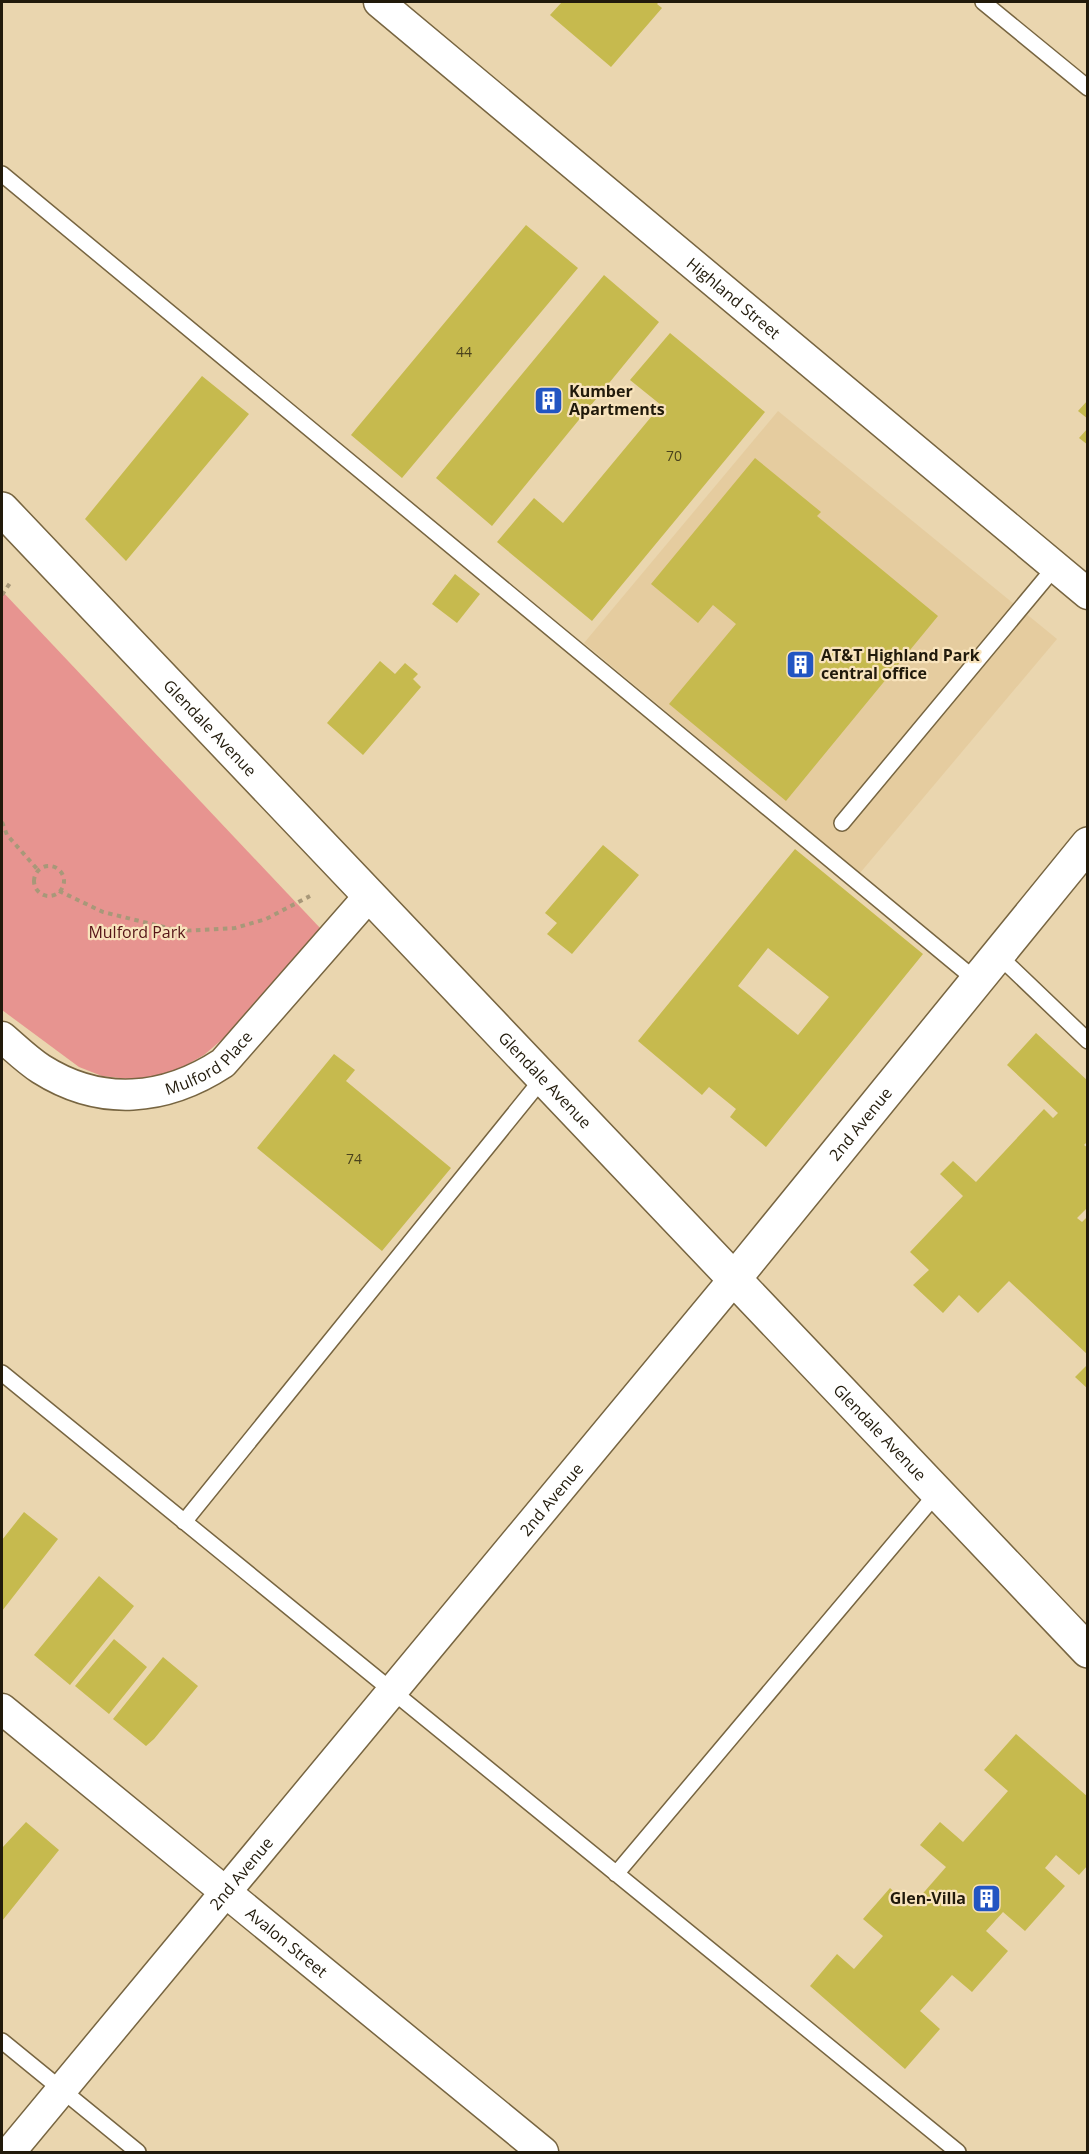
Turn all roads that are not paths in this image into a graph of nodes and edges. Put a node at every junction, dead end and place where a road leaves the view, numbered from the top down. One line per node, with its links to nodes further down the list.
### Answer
1 (379, 2): 6 (street, Highland Street)
2 (983, 2): 3 (lane)
3 (1088, 88)
4 (2, 174): 12 (lane)
5 (6, 523): 10 (street, Glendale Avenue)
6 (1055, 567): 7 (street, Highland Street); 8 (lane)
7 (1088, 594)
8 (842, 823)
9 (1088, 844): 11 (street, 2nd Avenue)
10 (369, 896): 13 (street, Mulford Place); 15 (street, Glendale Avenue)
11 (998, 955): 12 (street, 2nd Avenue); 14 (lane)
12 (977, 981): 16 (street, 2nd Avenue)
13 (2, 1036)
14 (1088, 1041)
15 (543, 1078): 16 (street, Glendale Avenue); 19 (lane)
16 (734, 1279): 18 (street, Glendale Avenue); 21 (street, 2nd Avenue)
17 (2, 1372): 19 (lane)
18 (937, 1493): 20 (street, Glendale Avenue); 23 (lane)
19 (184, 1522): 21 (lane)
20 (1088, 1651)
21 (392, 1692): 23 (lane); 24 (street, 2nd Avenue)
22 (2, 1709): 24 (street, Avalon Street)
23 (616, 1874): 30 (lane)
24 (225, 1893): 26 (street, 2nd Avenue); 29 (street, Avalon Street)
25 (2, 2041): 26 (lane)
26 (62, 2090): 27 (street, 2nd Avenue); 28 (lane)
27 (10, 2152)
28 (138, 2152)
29 (543, 2152)
30 (958, 2152)

